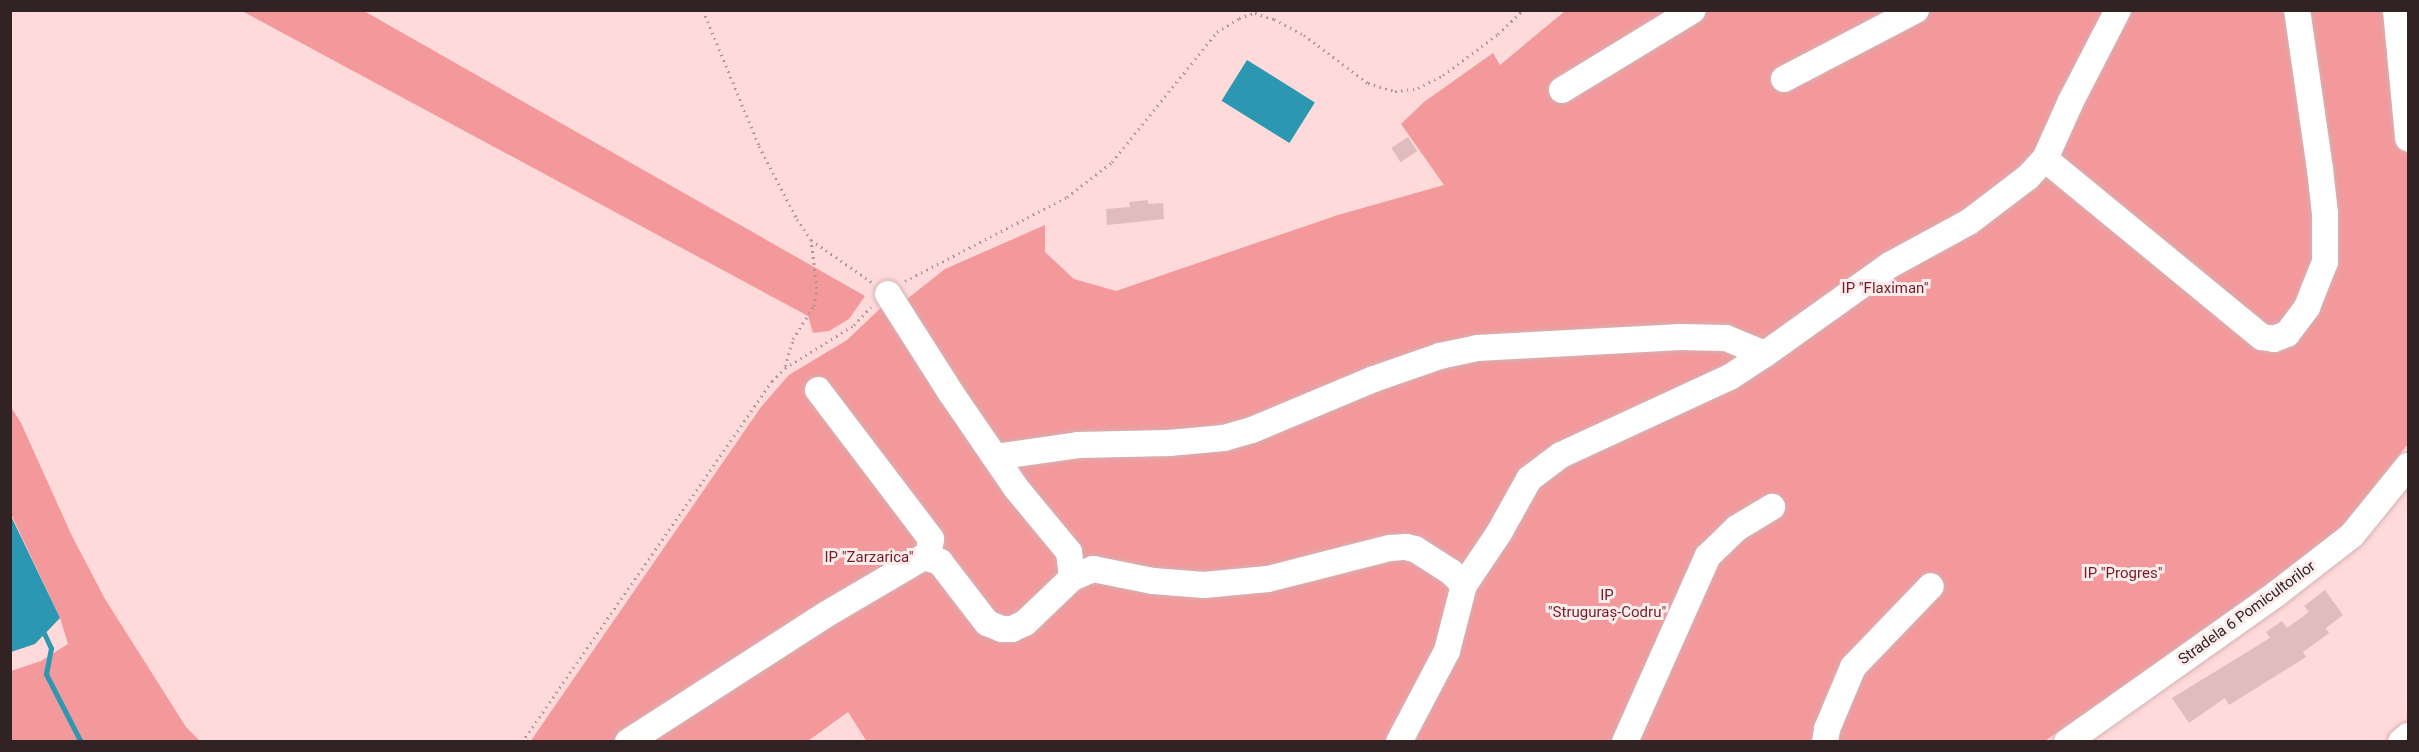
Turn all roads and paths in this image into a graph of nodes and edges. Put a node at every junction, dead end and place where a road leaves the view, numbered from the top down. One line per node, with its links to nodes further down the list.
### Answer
1 (703, 10): 12 (path)
2 (1523, 10): 13 (path)
3 (1693, 10): 9 (street)
4 (1916, 10): 8 (street)
5 (2118, 10): 11 (street)
6 (2297, 10): 11 (street)
7 (2396, 10): 10 (street)
8 (1784, 79)
9 (1562, 90)
10 (2409, 138)
11 (2045, 159): 14 (street)
12 (811, 240): 13 (path); 15 (path)
13 (888, 294): 15 (path); 17 (street)
14 (1765, 354): 17 (street); 22 (street)
15 (785, 368): 25 (path)
16 (818, 390): 20 (street)
17 (995, 457): 21 (street)
18 (2409, 466): 30 (street, Stradela 6 Pomicultorilor)
19 (1772, 507): 28 (street)
20 (928, 557): 21 (street); 26 (street)
21 (1072, 578): 22 (street)
22 (1464, 585): 27 (street)
23 (1931, 586): 29 (street)
24 (2409, 736): 31 (street)
25 (522, 741)
26 (628, 741)
27 (1400, 741)
28 (1625, 741)
29 (1825, 741)
30 (2067, 741)
31 (2401, 741)

